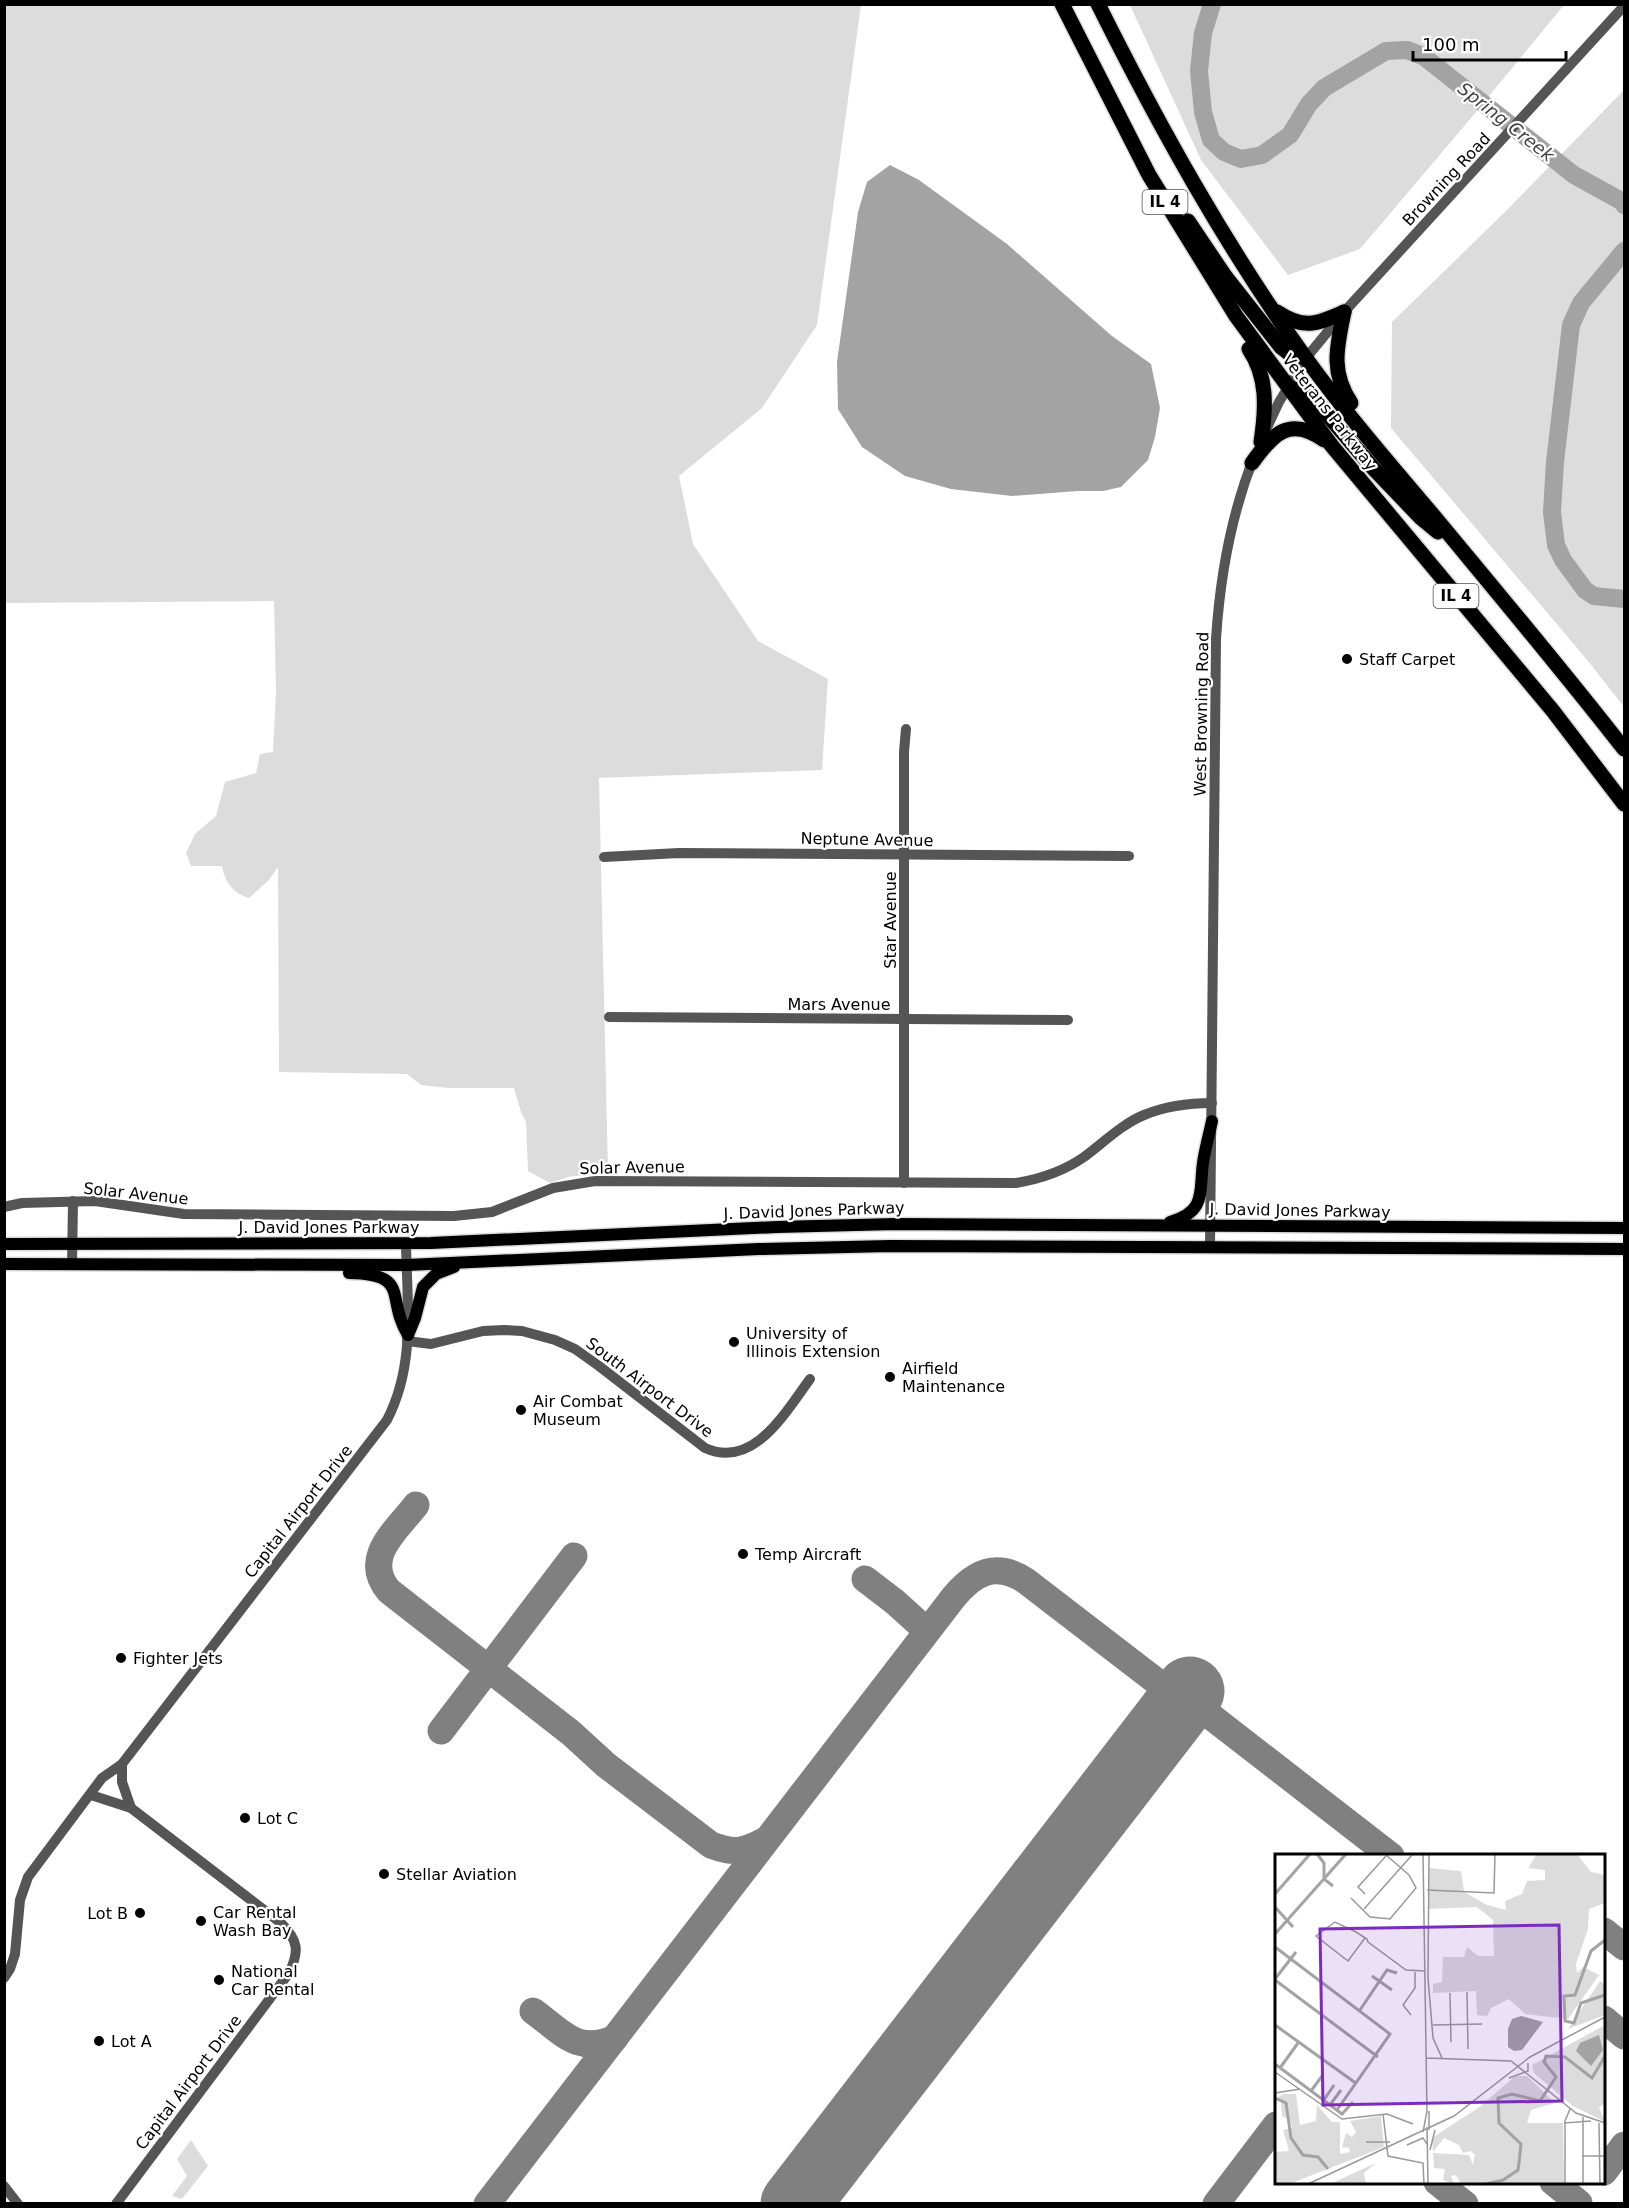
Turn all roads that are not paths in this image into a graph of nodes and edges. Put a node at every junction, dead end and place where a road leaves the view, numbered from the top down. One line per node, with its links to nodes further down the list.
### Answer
1 (1062, 4): 4 (highway, Veterans Parkway / IL 4)
2 (1098, 4): 7 (highway, Veterans Parkway / IL 4)
3 (1624, 6): 5 (street, Browning Road)
4 (1125, 130): 6 (highway, Veterans Parkway / IL 4); 9 (highway)
5 (1410, 239): 8 (street, West Browning Road)
6 (1198, 255): 10 (highway, Veterans Parkway / IL 4); 11 (highway)
7 (1271, 308): 8 (highway); 9 (highway, Veterans Parkway / IL 4)
8 (1344, 312): 9 (street, West Browning Road); 14 (highway)
9 (1306, 358): 10 (street, West Browning Road); 14 (highway, Veterans Parkway / IL 4)
10 (1288, 388): 11 (street, West Browning Road); 12 (highway, Veterans Parkway / IL 4); 15 (highway)
11 (1261, 442): 13 (street, West Browning Road)
12 (1332, 446): 13 (highway); 18 (highway, Veterans Parkway / IL 4)
13 (1252, 463): 25 (street, West Browning Road)
14 (1404, 481): 15 (highway, Veterans Parkway / IL 4)
15 (1470, 559): 17 (highway, Veterans Parkway / IL 4)
16 (906, 729): 19 (street, Star Avenue)
17 (1624, 749)
18 (1624, 804)
19 (905, 855): 20 (street, Neptune Avenue); 21 (street, Neptune Avenue); 23 (street, Star Avenue)
20 (604, 856)
21 (1129, 856)
22 (609, 1017): 23 (street, Mars Avenue)
23 (904, 1018): 24 (street, Mars Avenue); 27 (street, Star Avenue)
24 (1068, 1020)
25 (1212, 1103): 26 (street, West Browning Road); 27 (street, Solar Avenue)
26 (1212, 1121): 30 (main road); 31 (street, West Browning Road)
27 (904, 1183): 28 (street, Solar Avenue)
28 (73, 1201): 29 (street, Solar Avenue); 33 (street)
29 (4, 1207)
30 (1160, 1225): 31 (main road, J. David Jones Parkway); 34 (main road, J. David Jones Parkway)
31 (1210, 1225): 32 (main road, J. David Jones Parkway); 36 (street, West Browning Road)
32 (1624, 1228)
33 (72, 1243): 34 (main road, J. David Jones Parkway); 35 (main road, J. David Jones Parkway); 40 (street)
34 (406, 1243): 41 (street, Capital Airport Drive)
35 (4, 1244)
36 (1210, 1247): 37 (main road); 38 (main road)
37 (1624, 1249)
38 (469, 1263): 41 (main road); 43 (main road)
39 (4, 1264): 40 (main road)
40 (72, 1264): 42 (main road)
41 (406, 1265): 42 (main road); 43 (street, Capital Airport Drive)
42 (238, 1266): 43 (main road)
43 (407, 1338): 44 (street, South Airport Drive); 45 (street, Capital Airport Drive)
44 (810, 1379)
45 (122, 1764): 46 (street, Capital Airport Drive); 47 (street)
46 (91, 1795): 47 (street, Capital Airport Drive); 48 (street, Capital Airport Drive)
47 (131, 1808): 51 (street, Capital Airport Drive)
48 (4, 1978)
49 (4, 2186): 50 (street)
50 (18, 2204)
51 (116, 2204)

